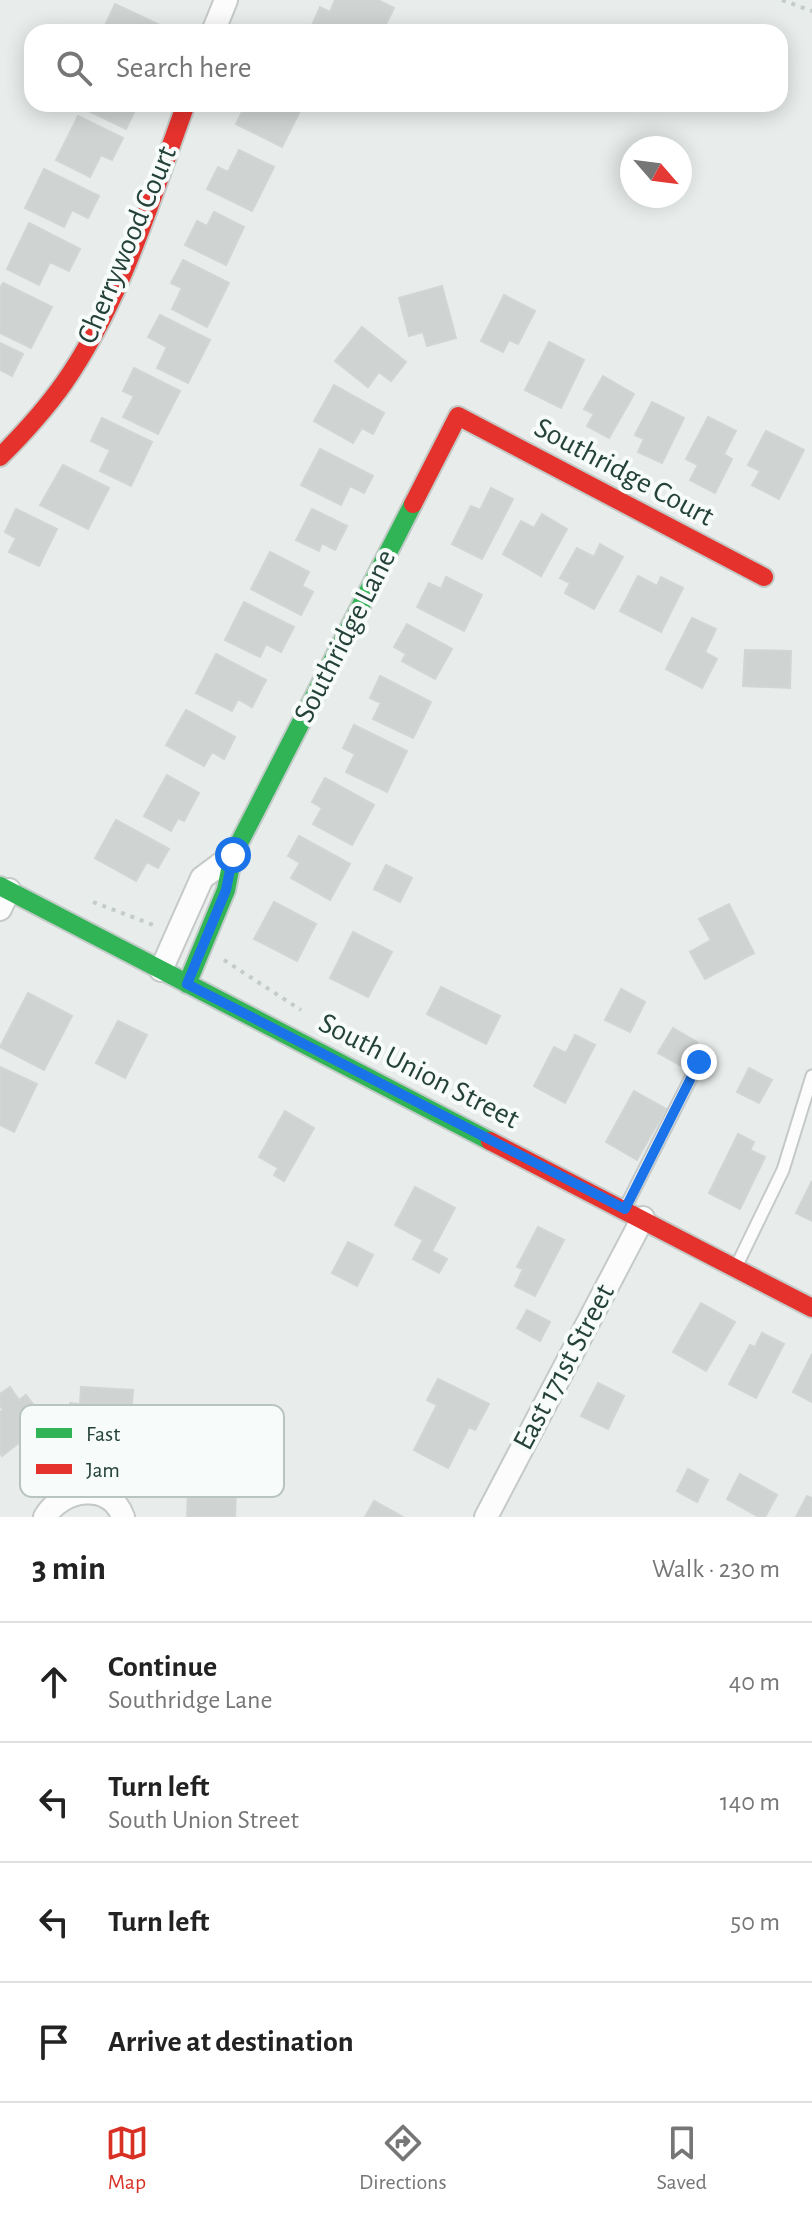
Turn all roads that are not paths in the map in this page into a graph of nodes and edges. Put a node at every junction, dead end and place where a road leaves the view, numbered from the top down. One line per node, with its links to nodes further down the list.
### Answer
1 (226, 0): 2 (street)
2 (216, 24)
3 (183, 112): 5 (street, Cherrywood Court)
4 (458, 416): 6 (street, Southridge Court); 7 (street, Southridge Lane)
5 (0, 457)
6 (764, 577)
7 (233, 855): 9 (street, Southridge Lane); 10 (street, Southridge Lane)
8 (3, 895): 9 (street, South Union Street)
9 (161, 970): 10 (street, South Union Street)
10 (187, 984): 13 (street, South Union Street)
11 (699, 1062): 13 (lane)
12 (812, 1076): 14 (lane)
13 (634, 1214): 14 (street, South Union Street); 20 (street, East 171st Street)
14 (736, 1268): 15 (street, South Union Street)
15 (812, 1308)
16 (65, 1497): 18 (street)
17 (102, 1497): 19 (street)
18 (45, 1517)
19 (123, 1517)
20 (486, 1517)

